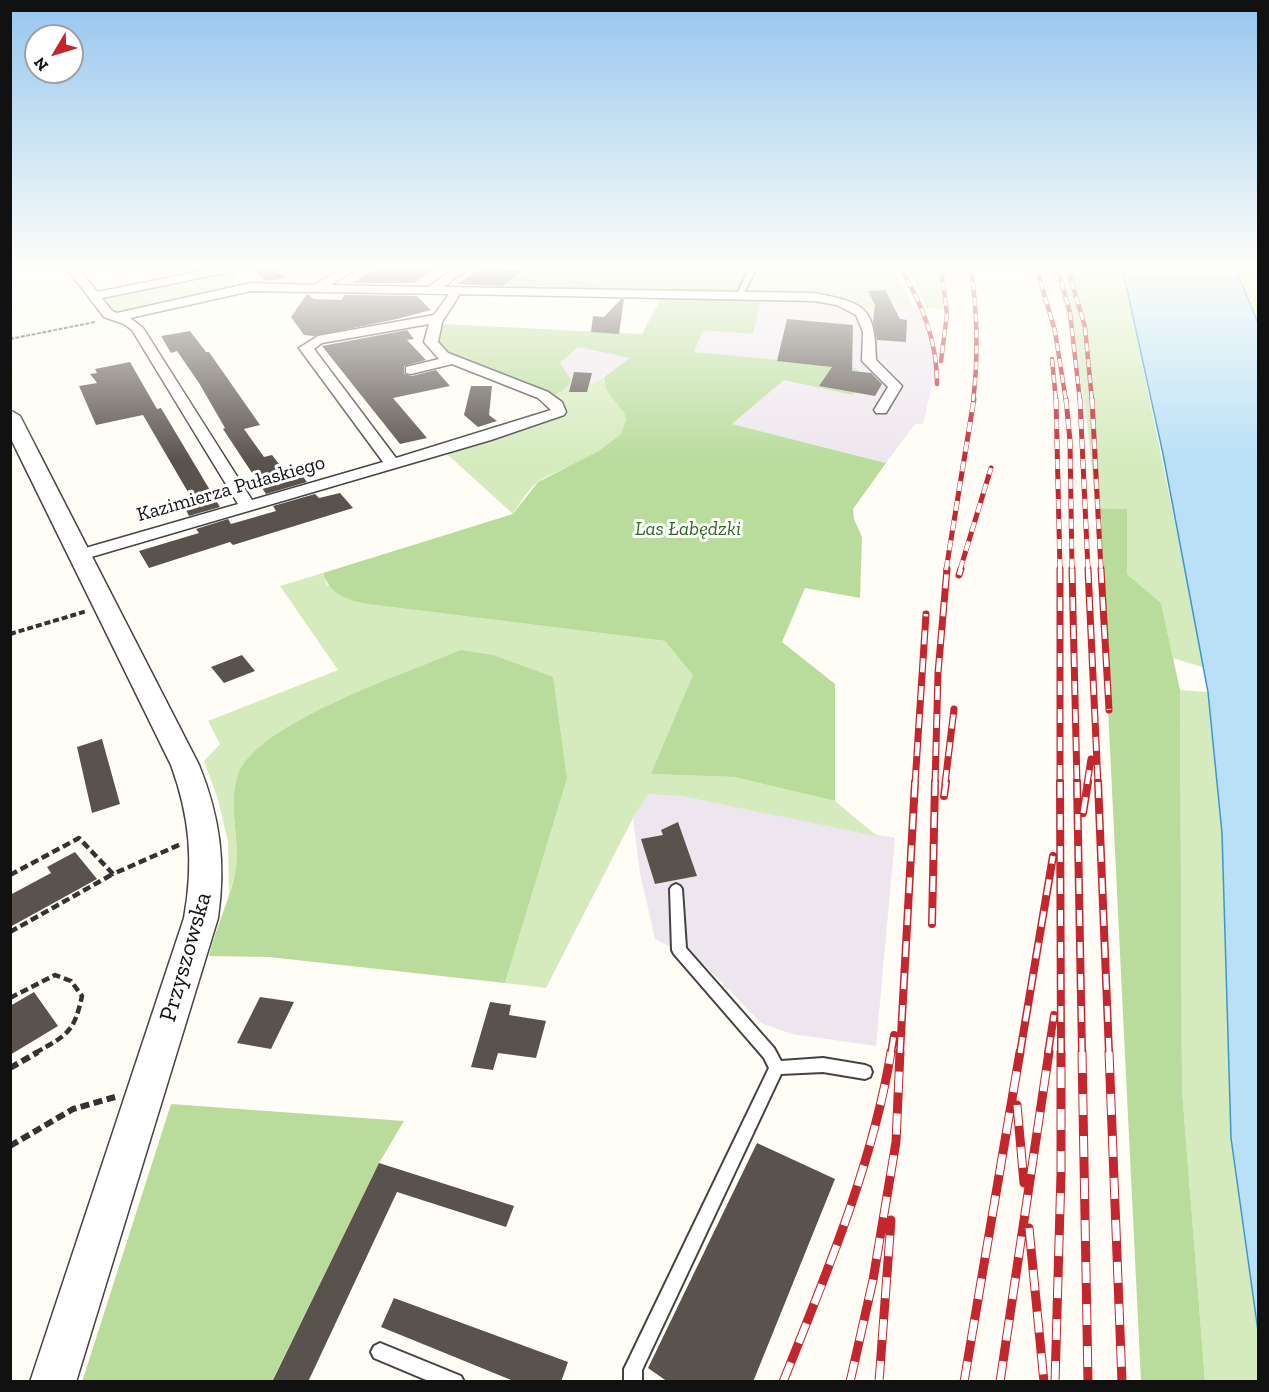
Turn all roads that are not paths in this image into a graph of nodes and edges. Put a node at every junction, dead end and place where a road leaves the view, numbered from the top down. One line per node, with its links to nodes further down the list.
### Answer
1 (139, 331): 10 (street)
2 (368, 331): 9 (street)
3 (435, 331): 5 (street, Kazimierza Pułaskiego)
4 (869, 331): 7 (street)
5 (452, 360): 6 (street); 9 (street, Kazimierza Pułaskiego)
6 (411, 370)
7 (881, 410)
8 (10, 416): 11 (street, Przyszowska)
9 (392, 464): 10 (street, Kazimierza Pułaskiego)
10 (247, 506): 11 (street, Kazimierza Pułaskiego)
11 (81, 555): 16 (street, Przyszowska)
12 (676, 889): 13 (lane)
13 (777, 1068): 14 (lane); 18 (lane)
14 (866, 1072)
15 (381, 1352): 17 (lane)
16 (53, 1382)
17 (455, 1382)
18 (633, 1382)

